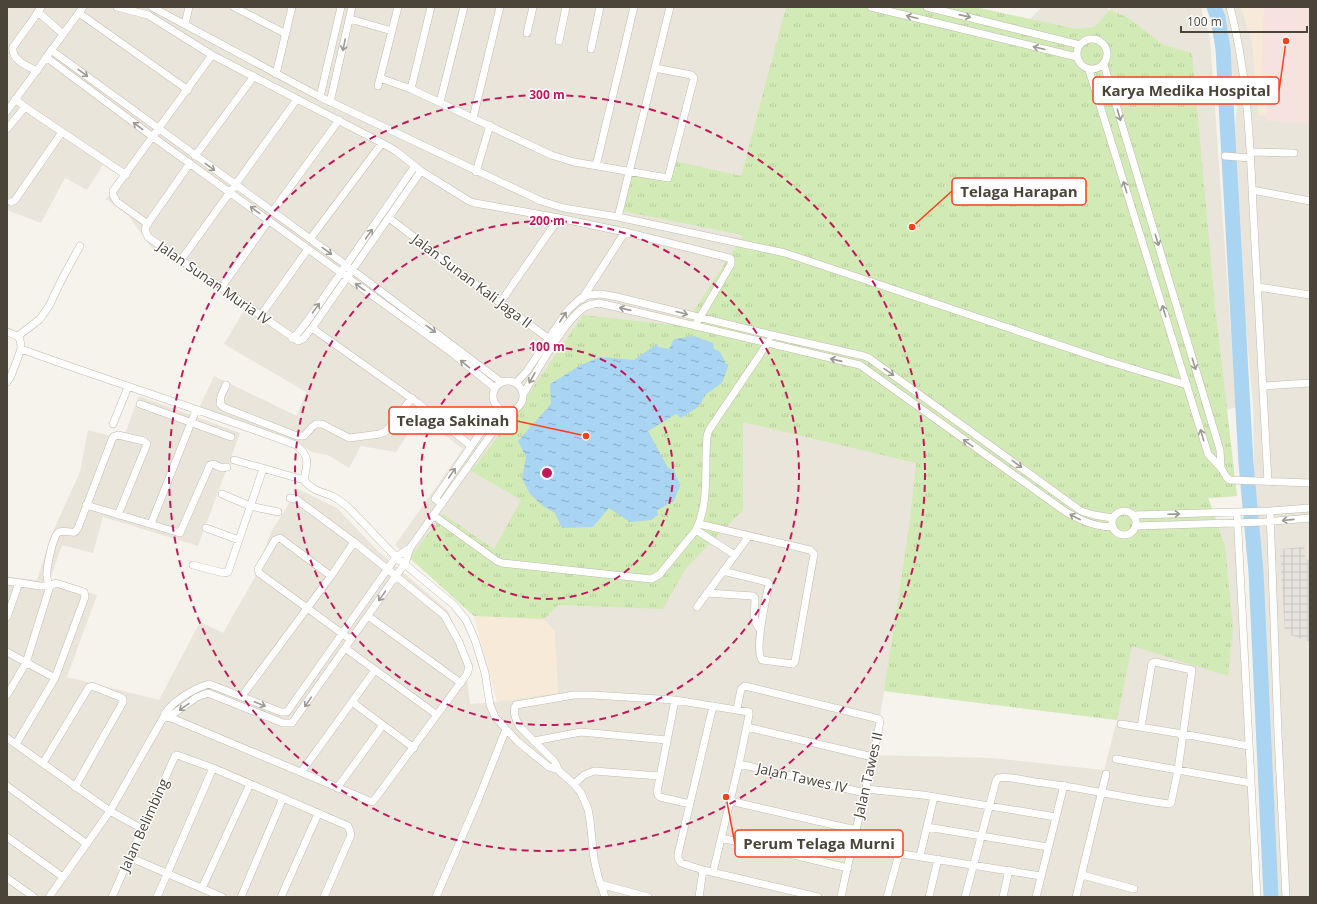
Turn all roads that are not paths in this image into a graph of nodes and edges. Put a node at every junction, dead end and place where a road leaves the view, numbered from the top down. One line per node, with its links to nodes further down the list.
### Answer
1 (117, 7): 32 (street)
2 (153, 7): 23 (street)
3 (189, 7): 23 (street)
4 (234, 7): 27 (street)
5 (292, 7): 27 (street)
6 (341, 7): 45 (street)
7 (352, 7): 22 (street)
8 (398, 7): 24 (street)
9 (431, 7): 43 (street)
10 (464, 7): 49 (street)
11 (500, 7): 52 (street)
12 (533, 7): 25 (street)
13 (566, 7): 28 (street)
14 (600, 7): 30 (street)
15 (634, 7): 65 (street)
16 (670, 7): 36 (street)
17 (872, 7): 34 (street, one-way to 17)
18 (927, 7): 29 (street, one-way to 29)
19 (1230, 7): 61 (street)
20 (39, 10): 26 (street); 37 (street)
21 (81, 10): 26 (street); 44 (street)
22 (350, 19): 24 (street); 48 (street, one-way to 48)
23 (185, 24): 39 (street)
24 (392, 31): 41 (street)
25 (528, 33)
26 (63, 34): 31 (street)
27 (286, 34): 39 (street)
28 (559, 41)
29 (1080, 45): 34 (street); 35 (street)
30 (591, 49)
31 (51, 50): 33 (street); 56 (street, one-way to 56)
32 (212, 55): 40 (street); 44 (street)
33 (46, 57): 37 (street); 58 (street, one-way to 33)
34 (1076, 58): 38 (street)
35 (1104, 64): 38 (street); 128 (street, one-way to 128)
36 (655, 68): 68 (street); 68 (street)
37 (37, 70): 46 (street)
38 (1089, 70): 111 (street, one-way to 38)
39 (276, 74): 45 (street)
40 (254, 76): 47 (street); 62 (street)
41 (380, 78): 42 (street); 43 (street)
42 (378, 86)
43 (411, 89): 49 (street)
44 (188, 90): 56 (street)
45 (320, 97): 48 (street)
46 (15, 99): 50 (street); 51 (street)
47 (297, 99): 53 (street); 70 (street)
48 (330, 102): 67 (street)
49 (440, 102): 52 (street)
50 (25, 107): 55 (street); 57 (street)
51 (7, 111)
52 (473, 118): 54 (street)
53 (339, 120): 59 (street); 75 (street)
54 (490, 126): 65 (street); 67 (street)
55 (7, 129)
56 (159, 130): 58 (street); 62 (street)
57 (62, 132): 69 (street); 74 (street)
58 (153, 137): 64 (street); 69 (street)
59 (382, 142): 66 (street); 82 (street)
60 (1294, 153): 61 (street)
61 (1250, 155): 63 (street); 71 (street)
62 (195, 156): 70 (street, one-way to 70)
63 (1226, 156)
64 (190, 163): 72 (street); 80 (street)
65 (596, 166): 68 (street)
66 (418, 168): 76 (street); 77 (street); 86 (street, one-way to 66)
67 (476, 172): 78 (street)
68 (629, 173): 78 (street)
69 (126, 174): 80 (street)
70 (235, 185): 72 (street); 75 (street)
71 (1252, 190): 73 (street); 88 (street)
72 (230, 192): 79 (street, one-way to 72); 85 (street)
73 (1310, 200)
74 (11, 202)
75 (272, 212): 82 (street)
76 (389, 218): 86 (street); 92 (street, Jalan Sunan Kali Jaga II)
77 (559, 218): 81 (street); 92 (street)
78 (618, 218): 111 (street)
79 (269, 220): 84 (street); 89 (street)
80 (148, 224): 85 (street, Jalan Sunan Muria IV)
81 (624, 232): 91 (street); 95 (street)
82 (310, 239): 86 (street, one-way to 86)
83 (80, 246): 99 (street)
84 (308, 249): 87 (street); 94 (street)
85 (181, 260): 89 (street, Jalan Sunan Muria IV)
86 (349, 268): 87 (street); 108 (street, one-way to 108)
87 (344, 275): 97 (street); 101 (street, one-way to 87); 115 (street, one-way to 87)
88 (1258, 287): 90 (street); 113 (street)
89 (221, 288): 94 (street, Jalan Sunan Muria IV)
90 (1310, 295)
91 (581, 298): 93 (street); 95 (street, one-way to 95); 102 (street, one-way to 91)
92 (500, 303): 102 (street, Jalan Sunan Kali Jaga II)
93 (585, 307): 96 (street, one-way to 93); 102 (street)
94 (261, 315): 101 (street, Jalan Sunan Muria IV)
95 (700, 318): 96 (street); 100 (street)
96 (695, 326): 103 (street)
97 (312, 328): 101 (street); 117 (street)
98 (7, 332): 99 (street)
99 (18, 336): 104 (street)
100 (772, 336): 103 (street); 105 (street)
101 (292, 338)
102 (552, 341): 109 (street); 116 (street, one-way to 116)
103 (767, 343): 106 (street, one-way to 103); 151 (street)
104 (21, 349): 107 (street); 114 (street)
105 (864, 356): 106 (street); 145 (street, one-way to 145)
106 (860, 365): 152 (street, one-way to 106)
107 (7, 382)
108 (501, 382): 109 (street); 115 (street)
109 (516, 383): 116 (street)
110 (1310, 383): 113 (street)
111 (1187, 385): 128 (street, one-way to 111)
112 (226, 386): 117 (street)
113 (1264, 386): 131 (street)
114 (128, 387): 120 (street); 123 (street)
115 (495, 388): 119 (street)
116 (524, 394): 121 (street)
117 (412, 398): 125 (street)
118 (140, 404): 122 (street)
119 (498, 407): 121 (street); 125 (street)
120 (196, 410): 122 (street); 130 (street)
121 (507, 412): 135 (street)
122 (191, 423): 124 (street); 149 (street)
123 (113, 424)
124 (231, 437)
125 (471, 446): 135 (street, one-way to 125)
126 (234, 460): 129 (street)
127 (227, 467): 149 (street)
128 (1221, 468): 131 (street)
129 (263, 469): 130 (street); 137 (street)
130 (304, 480): 159 (street)
131 (1268, 482): 132 (street)
132 (1310, 483)
133 (222, 494): 137 (street)
134 (290, 498): 156 (street)
135 (442, 504): 143 (street)
136 (86, 505): 142 (street); 142 (street); 168 (street)
137 (250, 506): 140 (street); 155 (street)
138 (1310, 508): 139 (street)
139 (1268, 511): 141 (street); 147 (street)
140 (278, 512)
141 (1239, 512): 144 (street, one-way to 141); 148 (street)
142 (118, 515): 149 (street)
143 (434, 515): 151 (street); 157 (street)
144 (1135, 515): 145 (street); 150 (street)
145 (1112, 518): 152 (street)
146 (1310, 518): 147 (street, one-way to 147)
147 (1268, 522): 148 (street); 279 (street)
148 (1240, 523): 150 (street); 203 (street)
149 (150, 524)
150 (1136, 526): 152 (street)
151 (698, 527): 154 (street); 158 (street)
152 (1112, 527)
153 (206, 528): 155 (street)
154 (749, 536): 158 (street); 174 (street)
155 (239, 540): 161 (street)
156 (354, 542): 162 (street); 164 (street)
157 (410, 548): 159 (street); 160 (street)
158 (735, 555): 163 (street)
159 (396, 557): 160 (street); 162 (street)
160 (405, 564): 165 (street); 197 (street)
161 (193, 565)
162 (388, 569): 165 (street); 175 (street)
163 (723, 571): 169 (street); 174 (street)
164 (331, 576): 171 (street); 171 (street)
165 (396, 576): 172 (street, one-way to 172); 182 (street)
166 (7, 581): 167 (street)
167 (18, 583): 168 (street); 173 (street)
168 (50, 586): 179 (street); 181 (street)
169 (707, 592): 170 (street); 174 (street)
170 (697, 607)
171 (307, 608): 175 (street); 185 (street)
172 (368, 616): 176 (street); 182 (street)
173 (7, 617)
174 (760, 629)
175 (343, 634): 176 (street); 185 (street, one-way to 175)
176 (351, 640): 177 (street)
177 (345, 648): 180 (street); 186 (street, one-way to 186)
178 (7, 652): 179 (street)
179 (26, 663): 181 (street); 184 (street)
180 (375, 670): 188 (street); 191 (street)
181 (55, 678): 202 (street)
182 (461, 683): 191 (street)
183 (194, 690): 185 (street); 186 (street); 192 (street)
184 (7, 695)
185 (242, 696)
186 (197, 697): 192 (street, one-way to 192)
187 (675, 700): 189 (street); 200 (street); 201 (street)
188 (352, 702): 194 (street); 212 (street)
189 (713, 706): 190 (street); 227 (street)
190 (737, 709): 195 (street); 205 (street, Jalan Tawes II)
191 (437, 715): 204 (street)
192 (166, 716): 212 (street); 229 (street)
193 (1121, 724): 196 (street)
194 (383, 725): 204 (street); 221 (street)
195 (747, 727): 205 (street); 208 (street)
196 (1141, 727): 198 (street); 198 (street)
197 (506, 729): 210 (street); 266 (street)
198 (1183, 734): 203 (street); 211 (street)
199 (7, 738): 202 (street)
200 (667, 740): 201 (street); 214 (street)
201 (534, 741): 210 (street)
202 (16, 744): 207 (street)
203 (1249, 746): 215 (street)
204 (414, 748): 221 (street)
205 (873, 756): 222 (street, Jalan Tawes II)
206 (1116, 759): 211 (street)
207 (43, 763): 220 (street); 220 (street)
208 (739, 764): 222 (street, Jalan Tawes IV); 226 (street)
209 (213, 768): 216 (street); 233 (street, Jalan Belimbing); 250 (street)
210 (558, 770): 217 (street)
211 (1178, 770): 215 (street); 223 (street)
212 (302, 771): 221 (street)
213 (1106, 774): 223 (street)
214 (660, 776): 217 (street); 227 (street)
215 (1251, 783): 278 (street)
216 (250, 784): 225 (street); 256 (street)
217 (574, 784): 255 (street)
218 (1064, 785): 223 (street); 228 (street); 231 (street)
219 (7, 786): 238 (street)
220 (75, 787): 229 (street)
221 (337, 788)
222 (865, 791): 224 (street, Jalan Tawes IV); 234 (street, Jalan Tawes II)
223 (1101, 794): 251 (street)
224 (934, 797): 228 (street, Jalan Tawes IV); 232 (street)
225 (284, 798): 230 (street); 263 (street)
226 (730, 802): 234 (street); 237 (street)
227 (690, 804): 247 (street)
228 (990, 806): 231 (street, Jalan Tawes IV); 235 (street)
229 (110, 811): 233 (street); 238 (street)
230 (318, 814): 264 (street); 265 (street)
231 (1056, 817): 240 (street)
232 (927, 827): 235 (street); 242 (street)
233 (142, 828): 243 (street, Jalan Belimbing)
234 (856, 830): 239 (street, Jalan Tawes II)
235 (982, 835): 240 (street); 245 (street)
236 (7, 837): 253 (street)
237 (721, 838): 246 (street); 249 (street)
238 (87, 844): 253 (street)
239 (852, 846): 241 (street); 246 (street, Jalan Tawes II)
240 (1048, 847): 252 (street)
241 (900, 854): 242 (street); 272 (street)
242 (920, 856): 244 (street)
243 (129, 857): 250 (street); 260 (street, Jalan Belimbing)
244 (938, 860): 245 (street); 273 (street)
245 (974, 864): 248 (street); 274 (street)
246 (848, 868): 271 (street, Jalan Tawes II)
247 (703, 870): 249 (street); 269 (street)
248 (1009, 870): 252 (street); 275 (street)
249 (713, 872): 270 (street)
250 (167, 874): 256 (street); 261 (street)
251 (1082, 875): 257 (street); 277 (street)
252 (1041, 876): 276 (street)
253 (63, 877): 259 (street)
254 (7, 878): 258 (street)
255 (600, 884): 267 (street); 268 (street)
256 (202, 888): 262 (street)
257 (1134, 889)
258 (34, 897)
259 (49, 897)
260 (112, 897)
261 (158, 897)
262 (222, 897)
263 (240, 897)
264 (281, 897)
265 (324, 897)
266 (436, 897)
267 (605, 897)
268 (648, 897)
269 (699, 897)
270 (818, 897)
271 (842, 897)
272 (887, 897)
273 (929, 897)
274 (965, 897)
275 (1003, 897)
276 (1036, 897)
277 (1076, 897)
278 (1257, 897)
279 (1286, 897)

